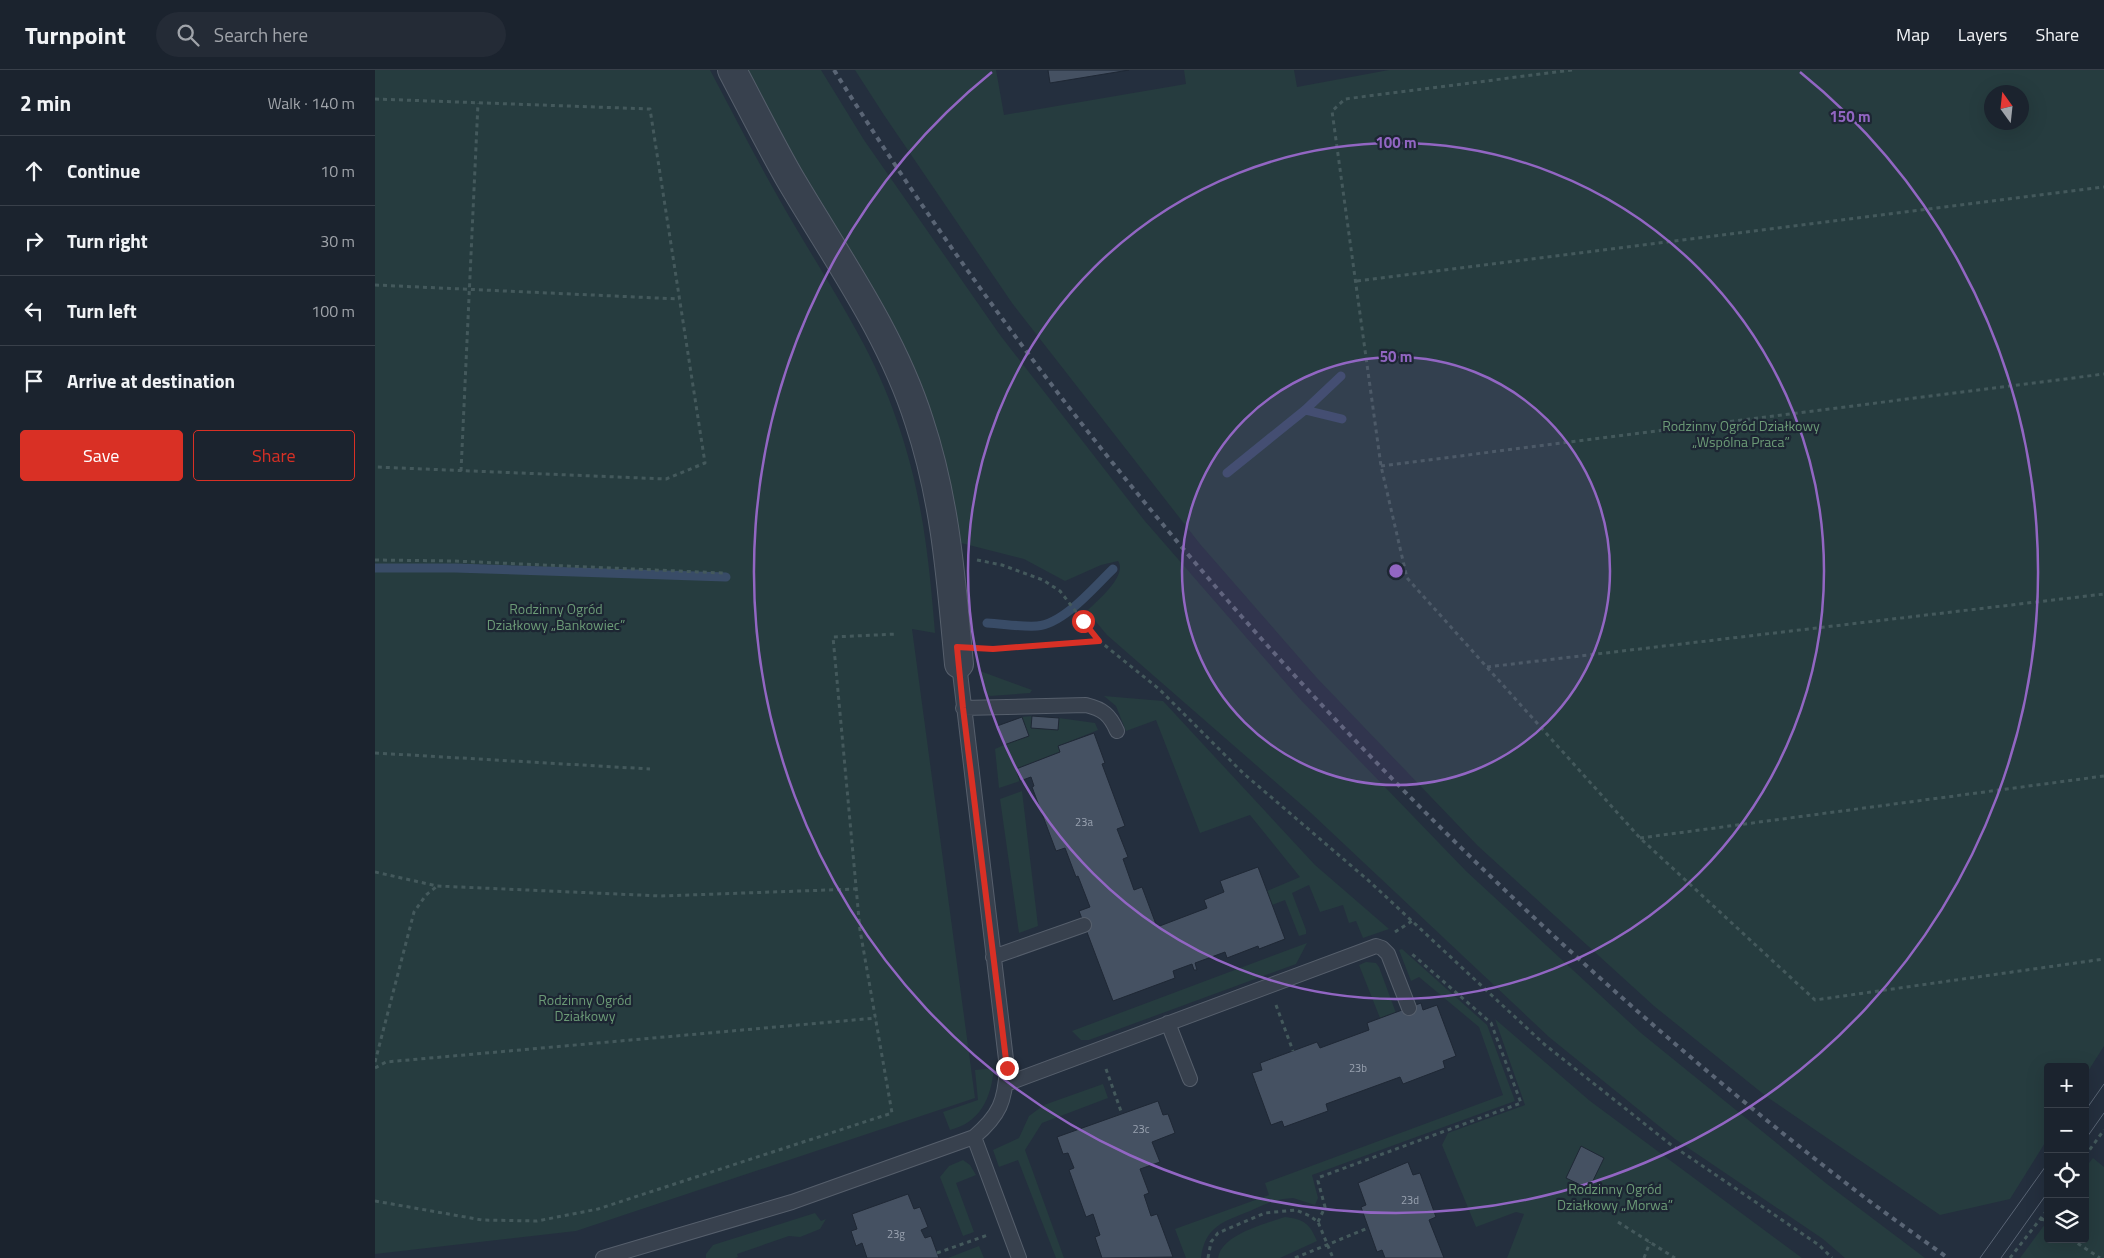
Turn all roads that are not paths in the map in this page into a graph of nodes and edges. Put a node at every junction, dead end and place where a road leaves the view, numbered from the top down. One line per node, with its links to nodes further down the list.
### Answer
1 (733, 70): 2 (street)
2 (958, 655): 3 (lane)
3 (963, 708): 4 (lane); 6 (lane)
4 (1117, 731)
5 (1084, 925): 6 (lane)
6 (993, 957): 10 (lane)
7 (1409, 1008): 8 (lane)
8 (1168, 1023): 9 (lane); 10 (lane)
9 (1190, 1079)
10 (1006, 1084): 11 (lane)
11 (974, 1138): 12 (lane); 13 (lane)
12 (603, 1258)
13 (1019, 1258)

